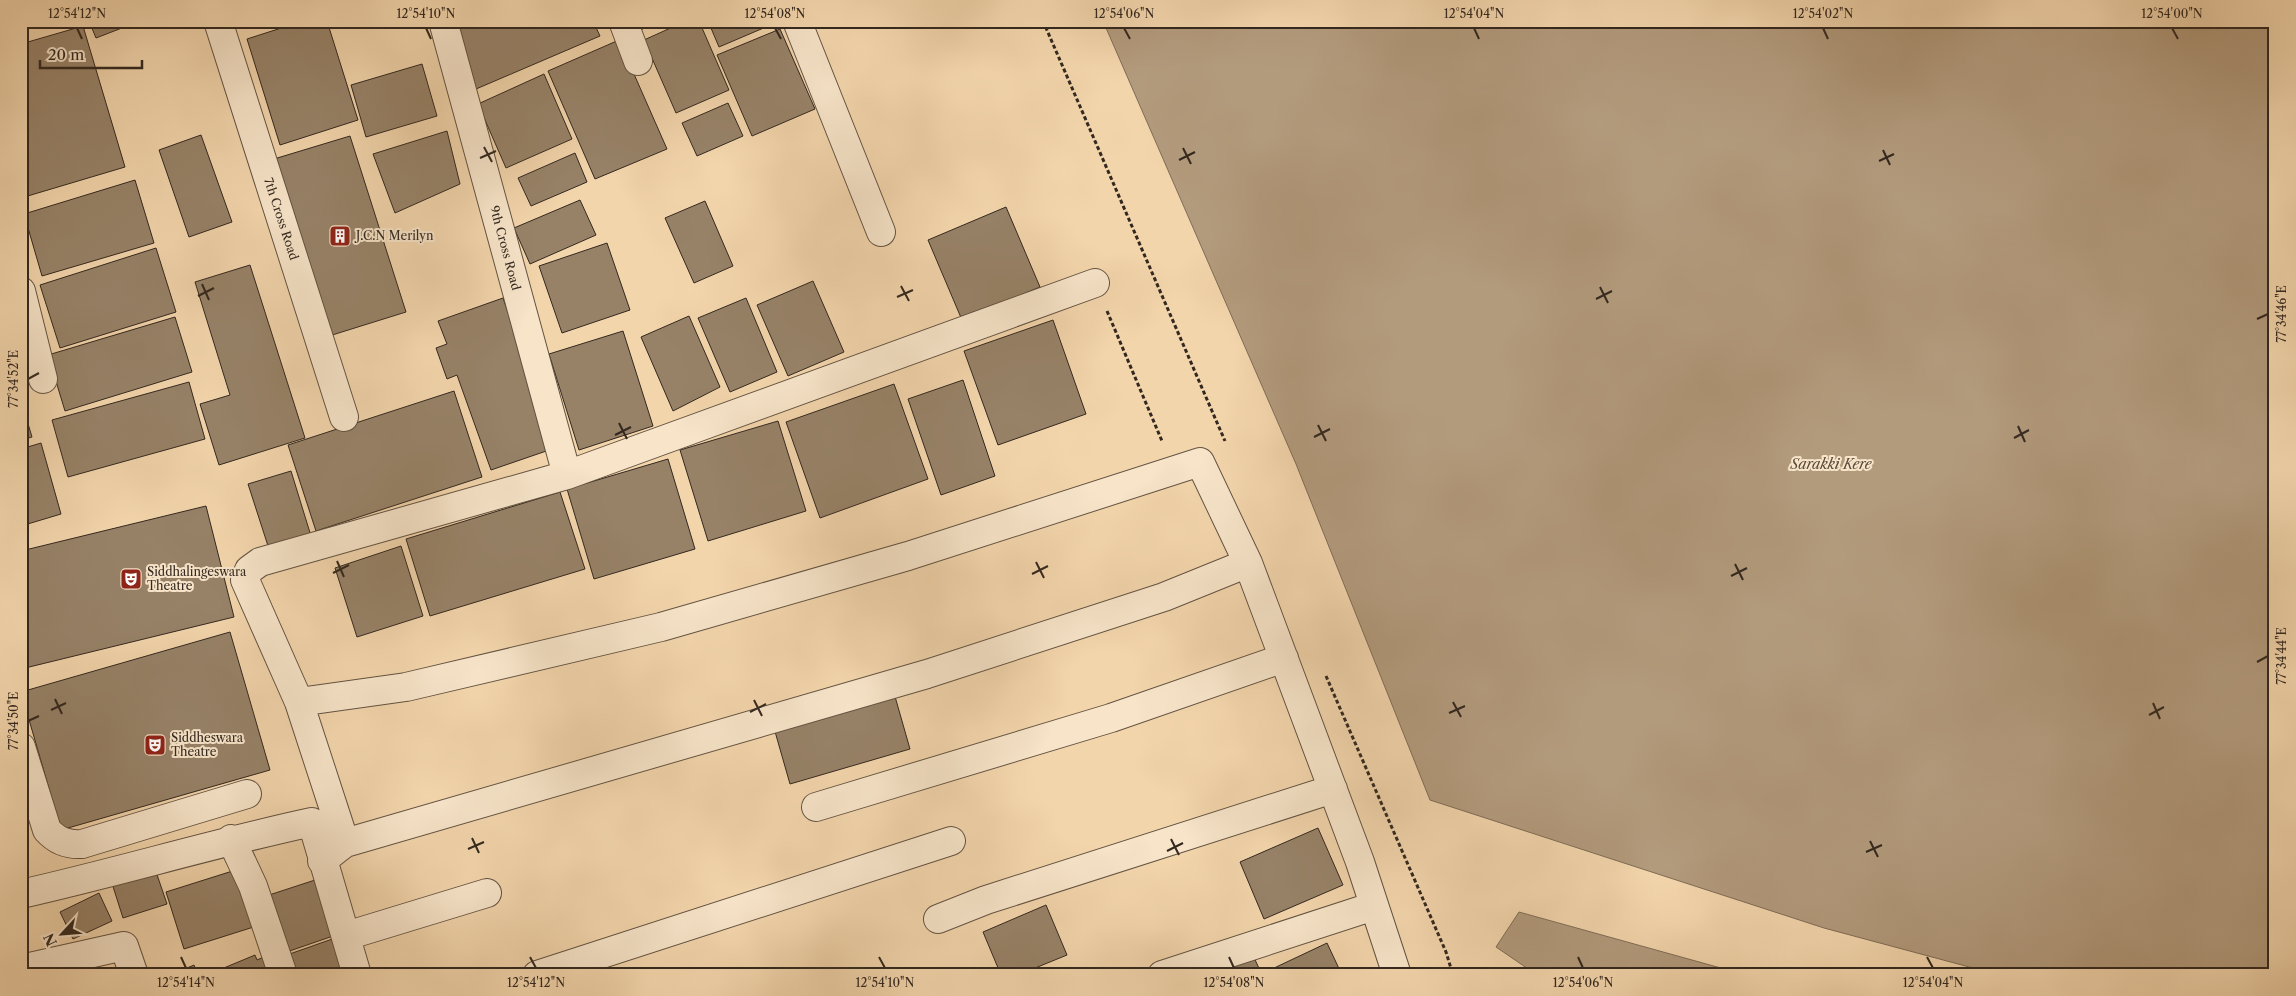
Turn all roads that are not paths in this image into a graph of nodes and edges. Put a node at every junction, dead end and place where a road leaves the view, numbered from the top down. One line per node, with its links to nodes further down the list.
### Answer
1 (218, 21): 10 (street, 7th Cross Road)
2 (443, 21): 11 (street, 9th Cross Road)
3 (623, 21): 5 (street)
4 (797, 21): 6 (street)
5 (638, 61)
6 (881, 232)
7 (1095, 283): 11 (street)
8 (21, 291): 9 (street)
9 (43, 379)
10 (344, 417)
11 (567, 475): 14 (street)
12 (1248, 562): 13 (street); 14 (street); 21 (street)
13 (1284, 658): 16 (street); 18 (street)
14 (299, 702): 21 (street)
15 (21, 747): 17 (street)
16 (1333, 789): 25 (street); 26 (street)
17 (247, 794)
18 (816, 807)
19 (232, 840): 22 (street); 24 (street); 30 (street)
20 (951, 841): 32 (street)
21 (345, 843): 22 (street)
22 (322, 861): 27 (street)
23 (487, 892): 27 (street)
24 (21, 894)
25 (1374, 906): 33 (street); 34 (street)
26 (938, 919)
27 (346, 936): 31 (street)
28 (21, 969): 29 (street)
29 (134, 975)
30 (283, 975)
31 (357, 975)
32 (537, 975)
33 (1162, 975)
34 (1397, 975)

